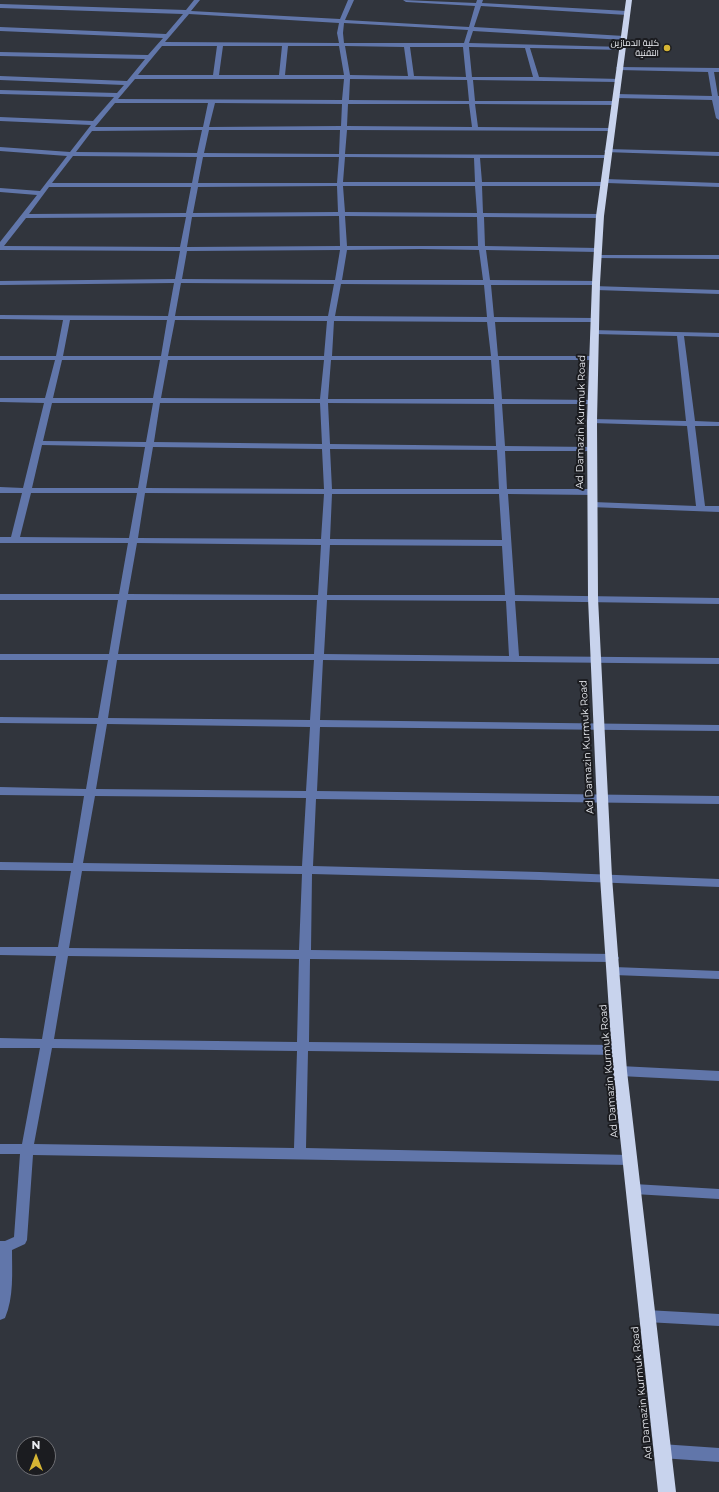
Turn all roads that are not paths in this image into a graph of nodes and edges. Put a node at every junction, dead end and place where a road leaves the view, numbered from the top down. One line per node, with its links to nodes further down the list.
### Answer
1 (197, 0): 7 (street)
2 (351, 0): 9 (street)
3 (406, 0): 5 (street)
4 (629, 0): 8 (highway, Ad Damazin Kurmuk Road)
5 (479, 2): 8 (street); 11 (street)
6 (0, 6): 7 (street)
7 (187, 12): 9 (street); 12 (street)
8 (627, 13): 13 (highway, Ad Damazin Kurmuk Road)
9 (342, 21): 11 (street); 17 (street)
10 (0, 29): 12 (street)
11 (471, 29): 13 (street); 19 (street)
12 (167, 36): 14 (street)
13 (624, 43): 20 (street); 25 (highway, Ad Damazin Kurmuk Road)
14 (161, 44): 15 (street); 22 (street)
15 (220, 44): 16 (street); 26 (street)
16 (284, 44): 17 (street); 27 (street)
17 (343, 45): 18 (street); 28 (street)
18 (407, 45): 19 (street); 29 (street)
19 (466, 45): 20 (street); 31 (street)
20 (528, 46): 32 (street)
21 (0, 54): 22 (street)
22 (150, 57): 33 (street)
23 (711, 70): 24 (street); 25 (street); 36 (street)
24 (719, 70)
25 (618, 74): 32 (street); 37 (highway, Ad Damazin Kurmuk Road)
26 (216, 76): 27 (street); 33 (street)
27 (282, 77): 28 (street)
28 (347, 77): 29 (street); 40 (street)
29 (411, 77): 31 (street)
30 (0, 78): 33 (street)
31 (469, 78): 32 (street); 41 (street)
32 (536, 79)
33 (131, 80): 35 (street)
34 (0, 92): 35 (street)
35 (119, 95): 38 (street)
36 (717, 98): 37 (street); 42 (street)
37 (615, 100): 41 (street); 49 (highway, Ad Damazin Kurmuk Road)
38 (114, 101): 39 (street); 44 (street)
39 (212, 101): 40 (street); 45 (street)
40 (344, 102): 41 (street); 46 (street)
41 (472, 102): 47 (street)
42 (719, 118)
43 (0, 119): 44 (street)
44 (95, 123): 48 (street)
45 (207, 128): 46 (street); 48 (street); 54 (street)
46 (343, 128): 47 (street); 55 (street)
47 (475, 128): 49 (street)
48 (90, 129): 51 (street)
49 (611, 130): 52 (highway, Ad Damazin Kurmuk Road)
50 (0, 149): 51 (street)
51 (71, 154): 54 (street); 61 (street)
52 (607, 154): 53 (street); 56 (street); 57 (highway, Ad Damazin Kurmuk Road)
53 (719, 154)
54 (200, 155): 55 (street); 58 (street)
55 (342, 156): 56 (street); 62 (street)
56 (477, 156): 59 (street)
57 (604, 183): 59 (street); 60 (street); 69 (highway, Ad Damazin Kurmuk Road)
58 (196, 184): 61 (street); 62 (street); 67 (street)
59 (479, 184): 62 (street); 68 (street)
60 (719, 184)
61 (47, 185): 64 (street)
62 (340, 185): 65 (street)
63 (0, 190): 64 (street)
64 (41, 192): 66 (street)
65 (342, 214): 67 (street); 68 (street); 73 (street)
66 (23, 216): 67 (street); 70 (street)
67 (189, 216): 72 (street)
68 (480, 216): 69 (street); 71 (street)
69 (600, 216): 74 (highway, Ad Damazin Kurmuk Road)
70 (0, 247): 72 (street)
71 (482, 248): 73 (street); 74 (street); 79 (street)
72 (184, 249): 73 (street); 76 (street)
73 (344, 249): 77 (street)
74 (598, 253): 75 (street); 80 (highway, Ad Damazin Kurmuk Road)
75 (719, 258)
76 (178, 281): 77 (street); 78 (street); 85 (street)
77 (337, 282): 79 (street); 84 (street)
78 (0, 283)
79 (487, 283): 80 (street); 86 (street)
80 (596, 286): 81 (street); 87 (highway, Ad Damazin Kurmuk Road)
81 (719, 292)
82 (0, 317): 83 (street)
83 (67, 318): 85 (street); 92 (street)
84 (331, 318): 85 (street); 86 (street); 93 (street)
85 (171, 319): 95 (street)
86 (492, 319): 87 (street); 96 (street)
87 (594, 320): 88 (highway, Ad Damazin Kurmuk Road)
88 (594, 332): 89 (street); 94 (highway, Ad Damazin Kurmuk Road)
89 (680, 334): 90 (street); 104 (street)
90 (719, 335)
91 (0, 358): 92 (street)
92 (59, 358): 95 (street); 97 (street)
93 (327, 358): 95 (street); 96 (street); 100 (street)
94 (594, 358): 96 (street); 102 (highway, Ad Damazin Kurmuk Road)
95 (164, 359): 99 (street)
96 (495, 359): 101 (street)
97 (49, 399): 98 (street); 99 (street); 106 (street)
98 (0, 400)
99 (157, 400): 100 (street); 107 (street)
100 (324, 400): 101 (street); 108 (street)
101 (498, 400): 102 (street); 109 (street)
102 (593, 402): 103 (highway, Ad Damazin Kurmuk Road)
103 (592, 421): 104 (street); 110 (highway, Ad Damazin Kurmuk Road)
104 (691, 423): 105 (street); 118 (street)
105 (719, 424)
106 (38, 443): 107 (street); 112 (street)
107 (149, 444): 108 (street); 113 (street)
108 (326, 446): 109 (street); 114 (street)
109 (500, 447): 110 (street); 115 (street)
110 (592, 449): 116 (highway, Ad Damazin Kurmuk Road)
111 (0, 490): 112 (street)
112 (27, 490): 113 (street); 121 (street)
113 (141, 491): 114 (street); 122 (street)
114 (328, 492): 115 (street); 123 (street)
115 (503, 492): 116 (street); 124 (street)
116 (593, 492): 117 (highway, Ad Damazin Kurmuk Road)
117 (593, 505): 118 (street); 128 (highway, Ad Damazin Kurmuk Road)
118 (701, 508): 119 (street)
119 (719, 508)
120 (0, 540): 121 (street)
121 (15, 540): 122 (street)
122 (132, 541): 123 (street); 126 (street)
123 (326, 542): 124 (street); 127 (street)
124 (507, 543): 129 (street)
125 (0, 597): 126 (street)
126 (122, 598): 127 (street); 132 (street)
127 (322, 598): 129 (street); 133 (street)
128 (594, 598): 129 (street); 130 (street); 135 (highway, Ad Damazin Kurmuk Road)
129 (511, 599): 134 (street)
130 (719, 601)
131 (0, 657): 132 (street)
132 (112, 657): 133 (street); 138 (street)
133 (319, 657): 134 (street); 139 (street)
134 (514, 658): 135 (street)
135 (596, 660): 136 (street); 140 (highway, Ad Damazin Kurmuk Road)
136 (719, 661)
137 (0, 720): 138 (street)
138 (101, 721): 139 (street); 143 (street)
139 (315, 724): 140 (street); 144 (street)
140 (599, 727): 141 (street); 145 (highway, Ad Damazin Kurmuk Road)
141 (719, 728)
142 (0, 791): 143 (street)
143 (90, 792): 144 (street); 148 (street)
144 (311, 794): 145 (street); 149 (street)
145 (602, 798): 146 (street); 150 (highway, Ad Damazin Kurmuk Road)
146 (719, 800)
147 (0, 866): 148 (street)
148 (76, 867): 149 (street); 153 (street)
149 (307, 870): 150 (street); 154 (street)
150 (606, 877): 151 (street); 155 (highway, Ad Damazin Kurmuk Road)
151 (719, 883)
152 (0, 951): 153 (street)
153 (62, 952): 154 (street); 159 (street)
154 (305, 954): 155 (street); 160 (street)
155 (613, 958): 156 (highway, Ad Damazin Kurmuk Road)
156 (614, 972): 157 (street); 161 (highway, Ad Damazin Kurmuk Road)
157 (719, 975)
158 (0, 1043): 159 (street)
159 (47, 1044): 160 (street); 165 (street)
160 (302, 1046): 161 (street); 166 (street)
161 (619, 1050): 162 (highway, Ad Damazin Kurmuk Road)
162 (620, 1071): 163 (street); 167 (highway, Ad Damazin Kurmuk Road)
163 (719, 1076)
164 (0, 1149): 165 (street)
165 (27, 1149): 166 (street); 170 (street)
166 (300, 1153): 167 (street)
167 (630, 1160): 168 (highway, Ad Damazin Kurmuk Road)
168 (634, 1189): 169 (street); 172 (highway, Ad Damazin Kurmuk Road)
169 (719, 1194)
170 (3, 1247): 171 (street)
171 (0, 1314)
172 (646, 1316): 173 (street); 174 (highway, Ad Damazin Kurmuk Road)
173 (719, 1320)
174 (661, 1451): 175 (street); 176 (highway, Ad Damazin Kurmuk Road)
175 (719, 1455)
176 (666, 1492)

